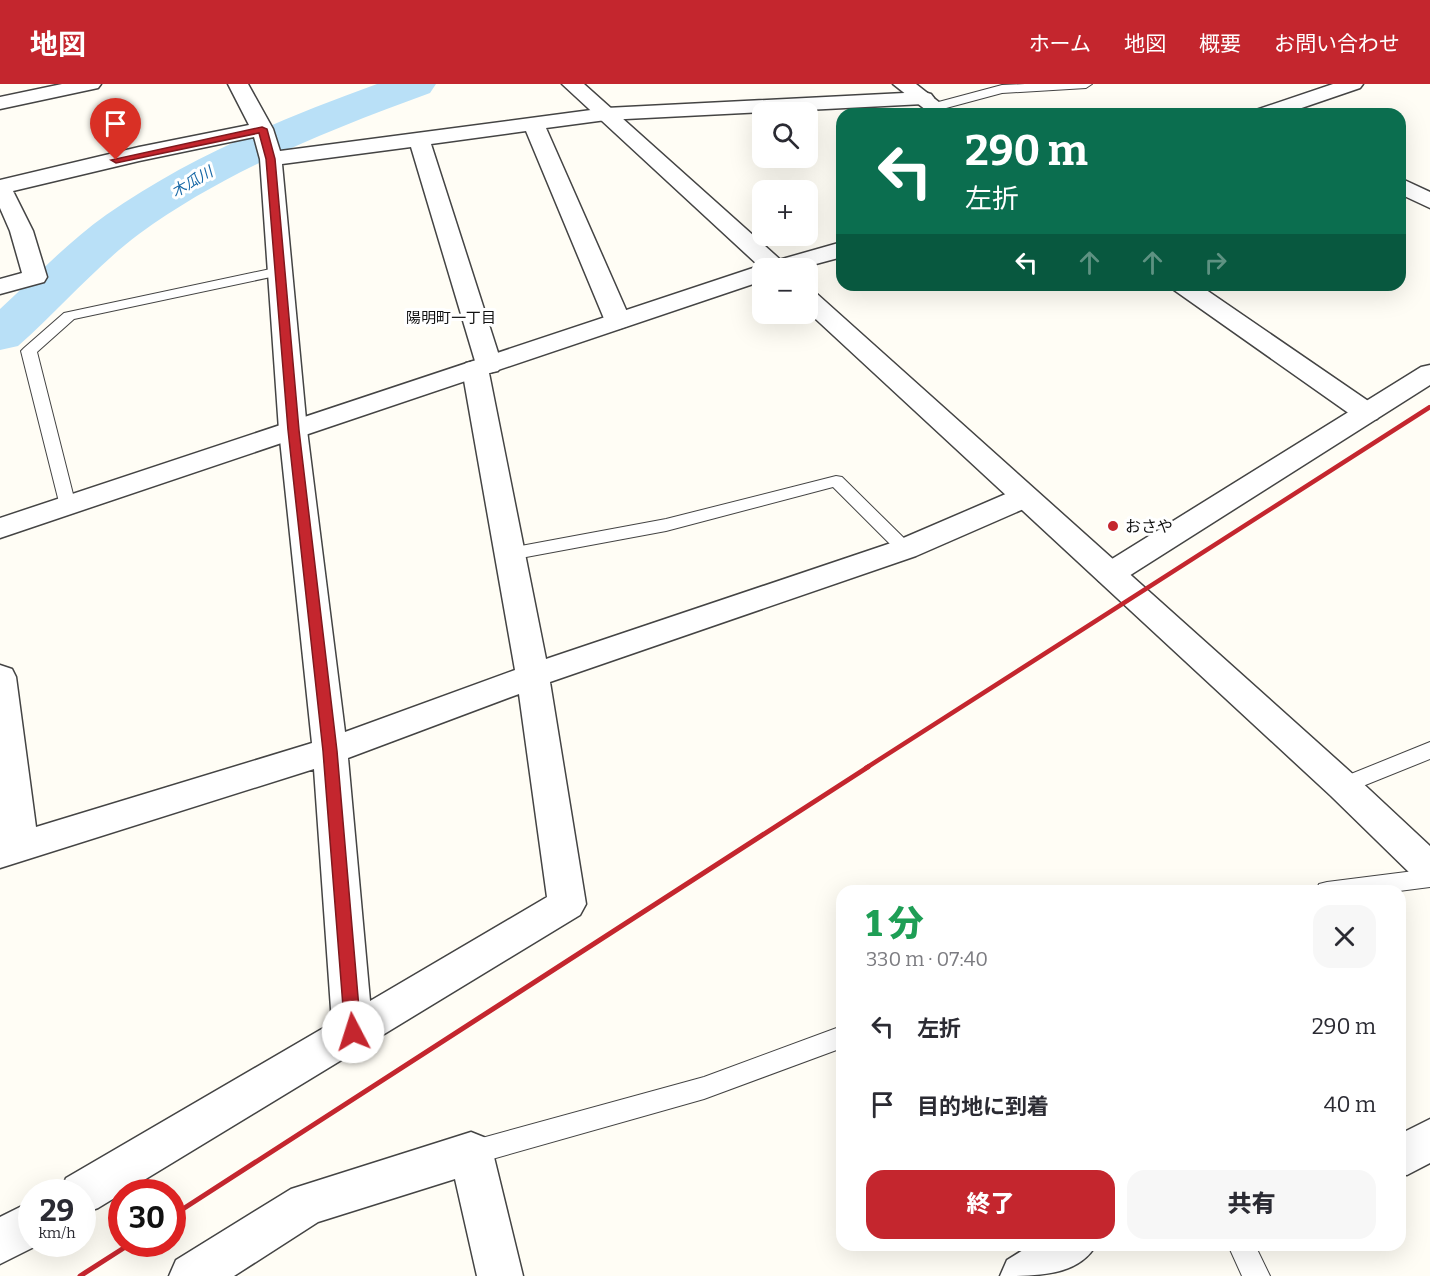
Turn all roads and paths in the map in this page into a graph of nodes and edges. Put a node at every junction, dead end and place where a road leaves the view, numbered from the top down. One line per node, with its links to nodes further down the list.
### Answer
1 (91, 84): 7 (street)
2 (238, 84): 14 (street)
3 (572, 84): 12 (street)
4 (903, 84): 8 (street)
5 (1086, 84): 8 (lane)
6 (1353, 84): 10 (street)
7 (0, 102)
8 (934, 107): 9 (street)
9 (887, 108)
10 (1283, 108)
11 (836, 109): 12 (street)
12 (606, 114): 13 (street); 21 (street)
13 (533, 123): 15 (street); 28 (street)
14 (262, 129): 16 (street); 17 (street)
15 (419, 139): 16 (street); 29 (street)
16 (271, 159): 23 (street)
17 (0, 188): 25 (street)
18 (1406, 188): 19 (street)
19 (1430, 201)
20 (836, 251): 22 (street)
21 (765, 258)
22 (811, 258)
23 (280, 271): 32 (street); 34 (lane)
24 (752, 276): 28 (street)
25 (0, 287)
26 (1191, 291): 31 (street)
27 (818, 308): 33 (street)
28 (618, 321): 29 (street)
29 (482, 367): 32 (street); 37 (street)
30 (1430, 373): 31 (street)
31 (1367, 413): 38 (street)
32 (293, 430): 34 (street); 42 (street)
33 (1025, 497): 36 (street); 38 (street)
34 (67, 506): 35 (street)
35 (0, 528)
36 (904, 549): 37 (lane); 39 (street)
37 (510, 554): 39 (street)
38 (1110, 574): 43 (street)
39 (533, 676): 42 (street); 48 (street)
40 (0, 677): 44 (street)
41 (1430, 750): 43 (lane)
42 (330, 751): 44 (street); 48 (street)
43 (1343, 786): 45 (street)
44 (10, 850)
45 (1430, 869)
46 (1430, 878): 47 (lane)
47 (1375, 885)
48 (353, 1032): 53 (street)
49 (836, 1039): 51 (lane)
50 (1430, 1139): 52 (street)
51 (471, 1153): 58 (street); 59 (street)
52 (1406, 1154)
53 (96, 1185)
54 (18, 1231): 55 (street)
55 (0, 1242)
56 (1063, 1251): 60 (street)
57 (1244, 1251): 61 (lane)
58 (192, 1276)
59 (500, 1276)
60 (1023, 1276)
61 (1256, 1276)

